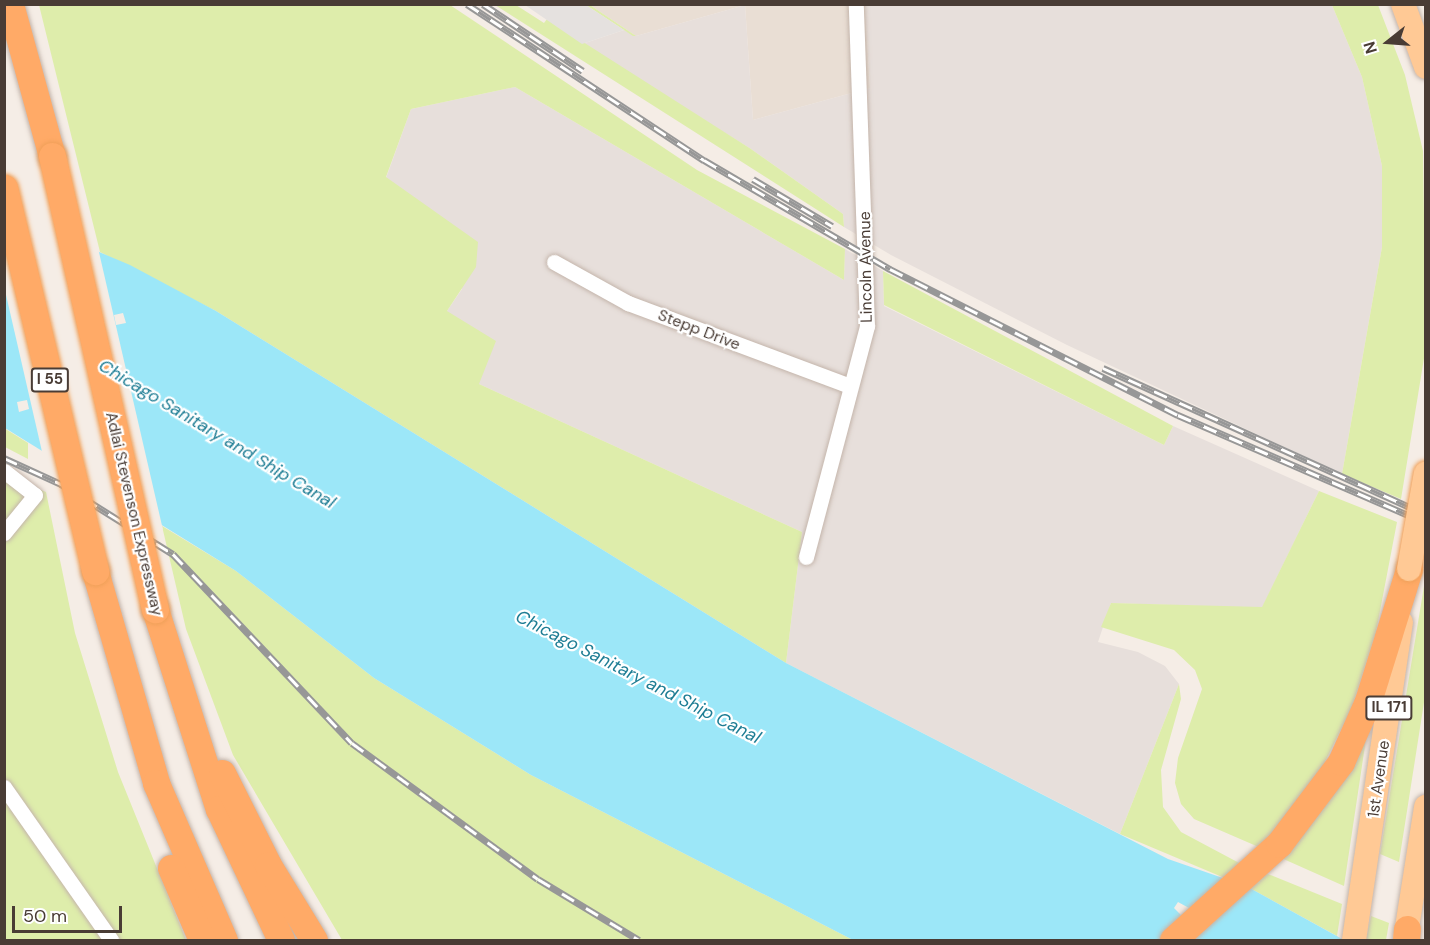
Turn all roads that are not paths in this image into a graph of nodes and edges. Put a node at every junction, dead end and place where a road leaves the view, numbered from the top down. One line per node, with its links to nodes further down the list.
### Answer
1 (10, 4): 14 (highway, Adlai Stevenson Expressway, bridge)
2 (855, 4): 7 (street, Lincoln Avenue)
3 (1402, 4): 4 (main road)
4 (1425, 68)
5 (4, 188): 13 (highway, I 55, bridge)
6 (554, 262): 7 (street, Stepp Drive)
7 (850, 386): 11 (street, Lincoln Avenue)
8 (4, 471): 10 (street)
9 (1425, 472): 12 (main road, IL 171, bridge)
10 (4, 533)
11 (806, 556)
12 (1409, 569): 23 (highway); 24 (main road, 1st Avenue / IL 171)
13 (109, 630): 19 (highway); 20 (highway, I 55)
14 (174, 676): 21 (highway, Adlai Stevenson Expressway); 22 (highway)
15 (4, 788): 18 (street)
16 (1425, 807): 17 (main road)
17 (1406, 937)
18 (111, 940)
19 (202, 940)
20 (224, 940)
21 (281, 940)
22 (314, 940)
23 (1173, 940)
24 (1354, 940)

